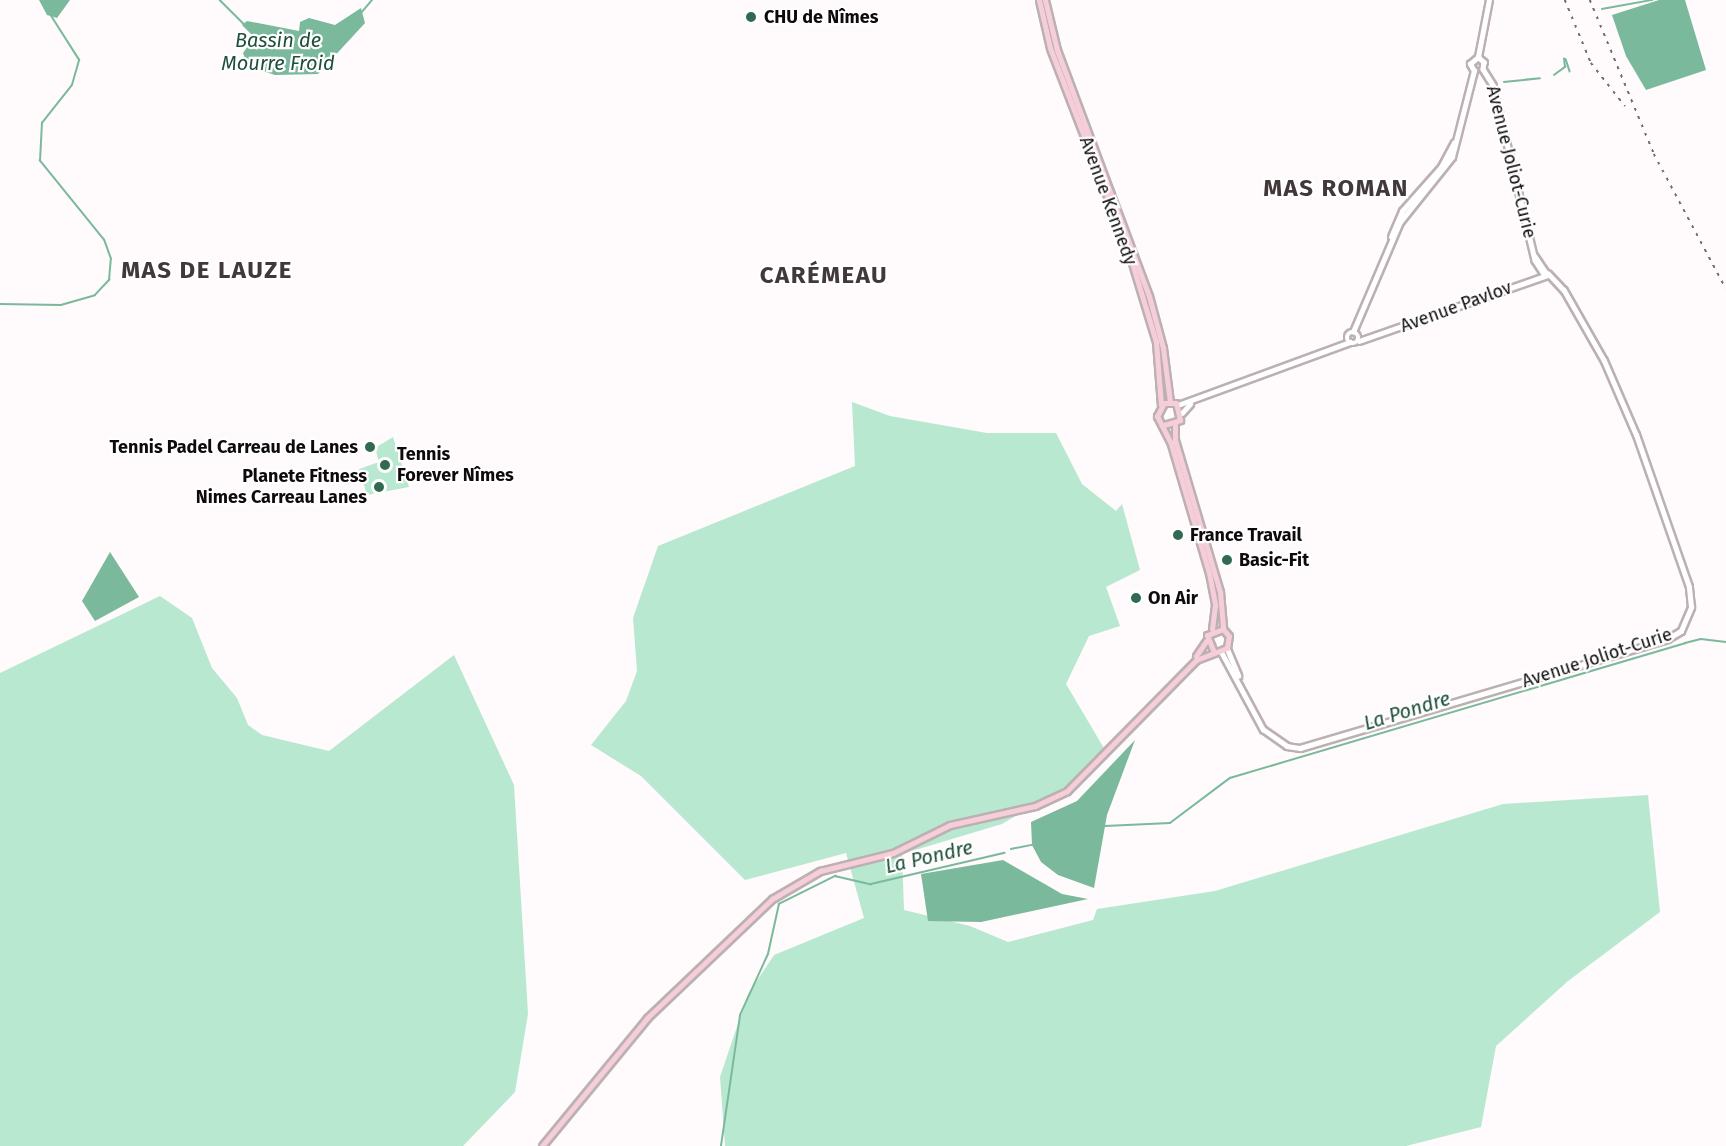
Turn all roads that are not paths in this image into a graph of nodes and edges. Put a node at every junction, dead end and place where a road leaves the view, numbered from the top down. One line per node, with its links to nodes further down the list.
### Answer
1 (1039, 0): 12 (main road, Avenue Kennedy)
2 (1045, 0): 10 (main road, Avenue Kennedy)
3 (1489, 0): 4 (street)
4 (1479, 57): 5 (street, Avenue Joliot-Curie); 6 (street)
5 (1483, 69): 6 (street); 7 (street, Avenue Joliot-Curie)
6 (1474, 71): 8 (street)
7 (1545, 273): 8 (street, Avenue Pavlov); 20 (street, Avenue Joliot-Curie)
8 (1357, 336): 9 (street, Avenue Pavlov); 9 (street)
9 (1349, 340): 11 (street)
10 (1170, 402): 12 (main road); 13 (main road)
11 (1190, 404): 13 (street); 14 (street)
12 (1161, 405): 15 (main road)
13 (1178, 405): 14 (main road)
14 (1182, 413): 16 (main road)
15 (1164, 425): 16 (main road); 17 (main road)
16 (1175, 425): 18 (main road)
17 (1212, 629): 18 (main road); 19 (main road)
18 (1223, 629): 20 (main road)
19 (1206, 641): 21 (main road); 22 (main road)
20 (1224, 649): 21 (main road)
21 (1213, 650): 22 (main road)
22 (1190, 666): 23 (main road)
23 (542, 1146)

